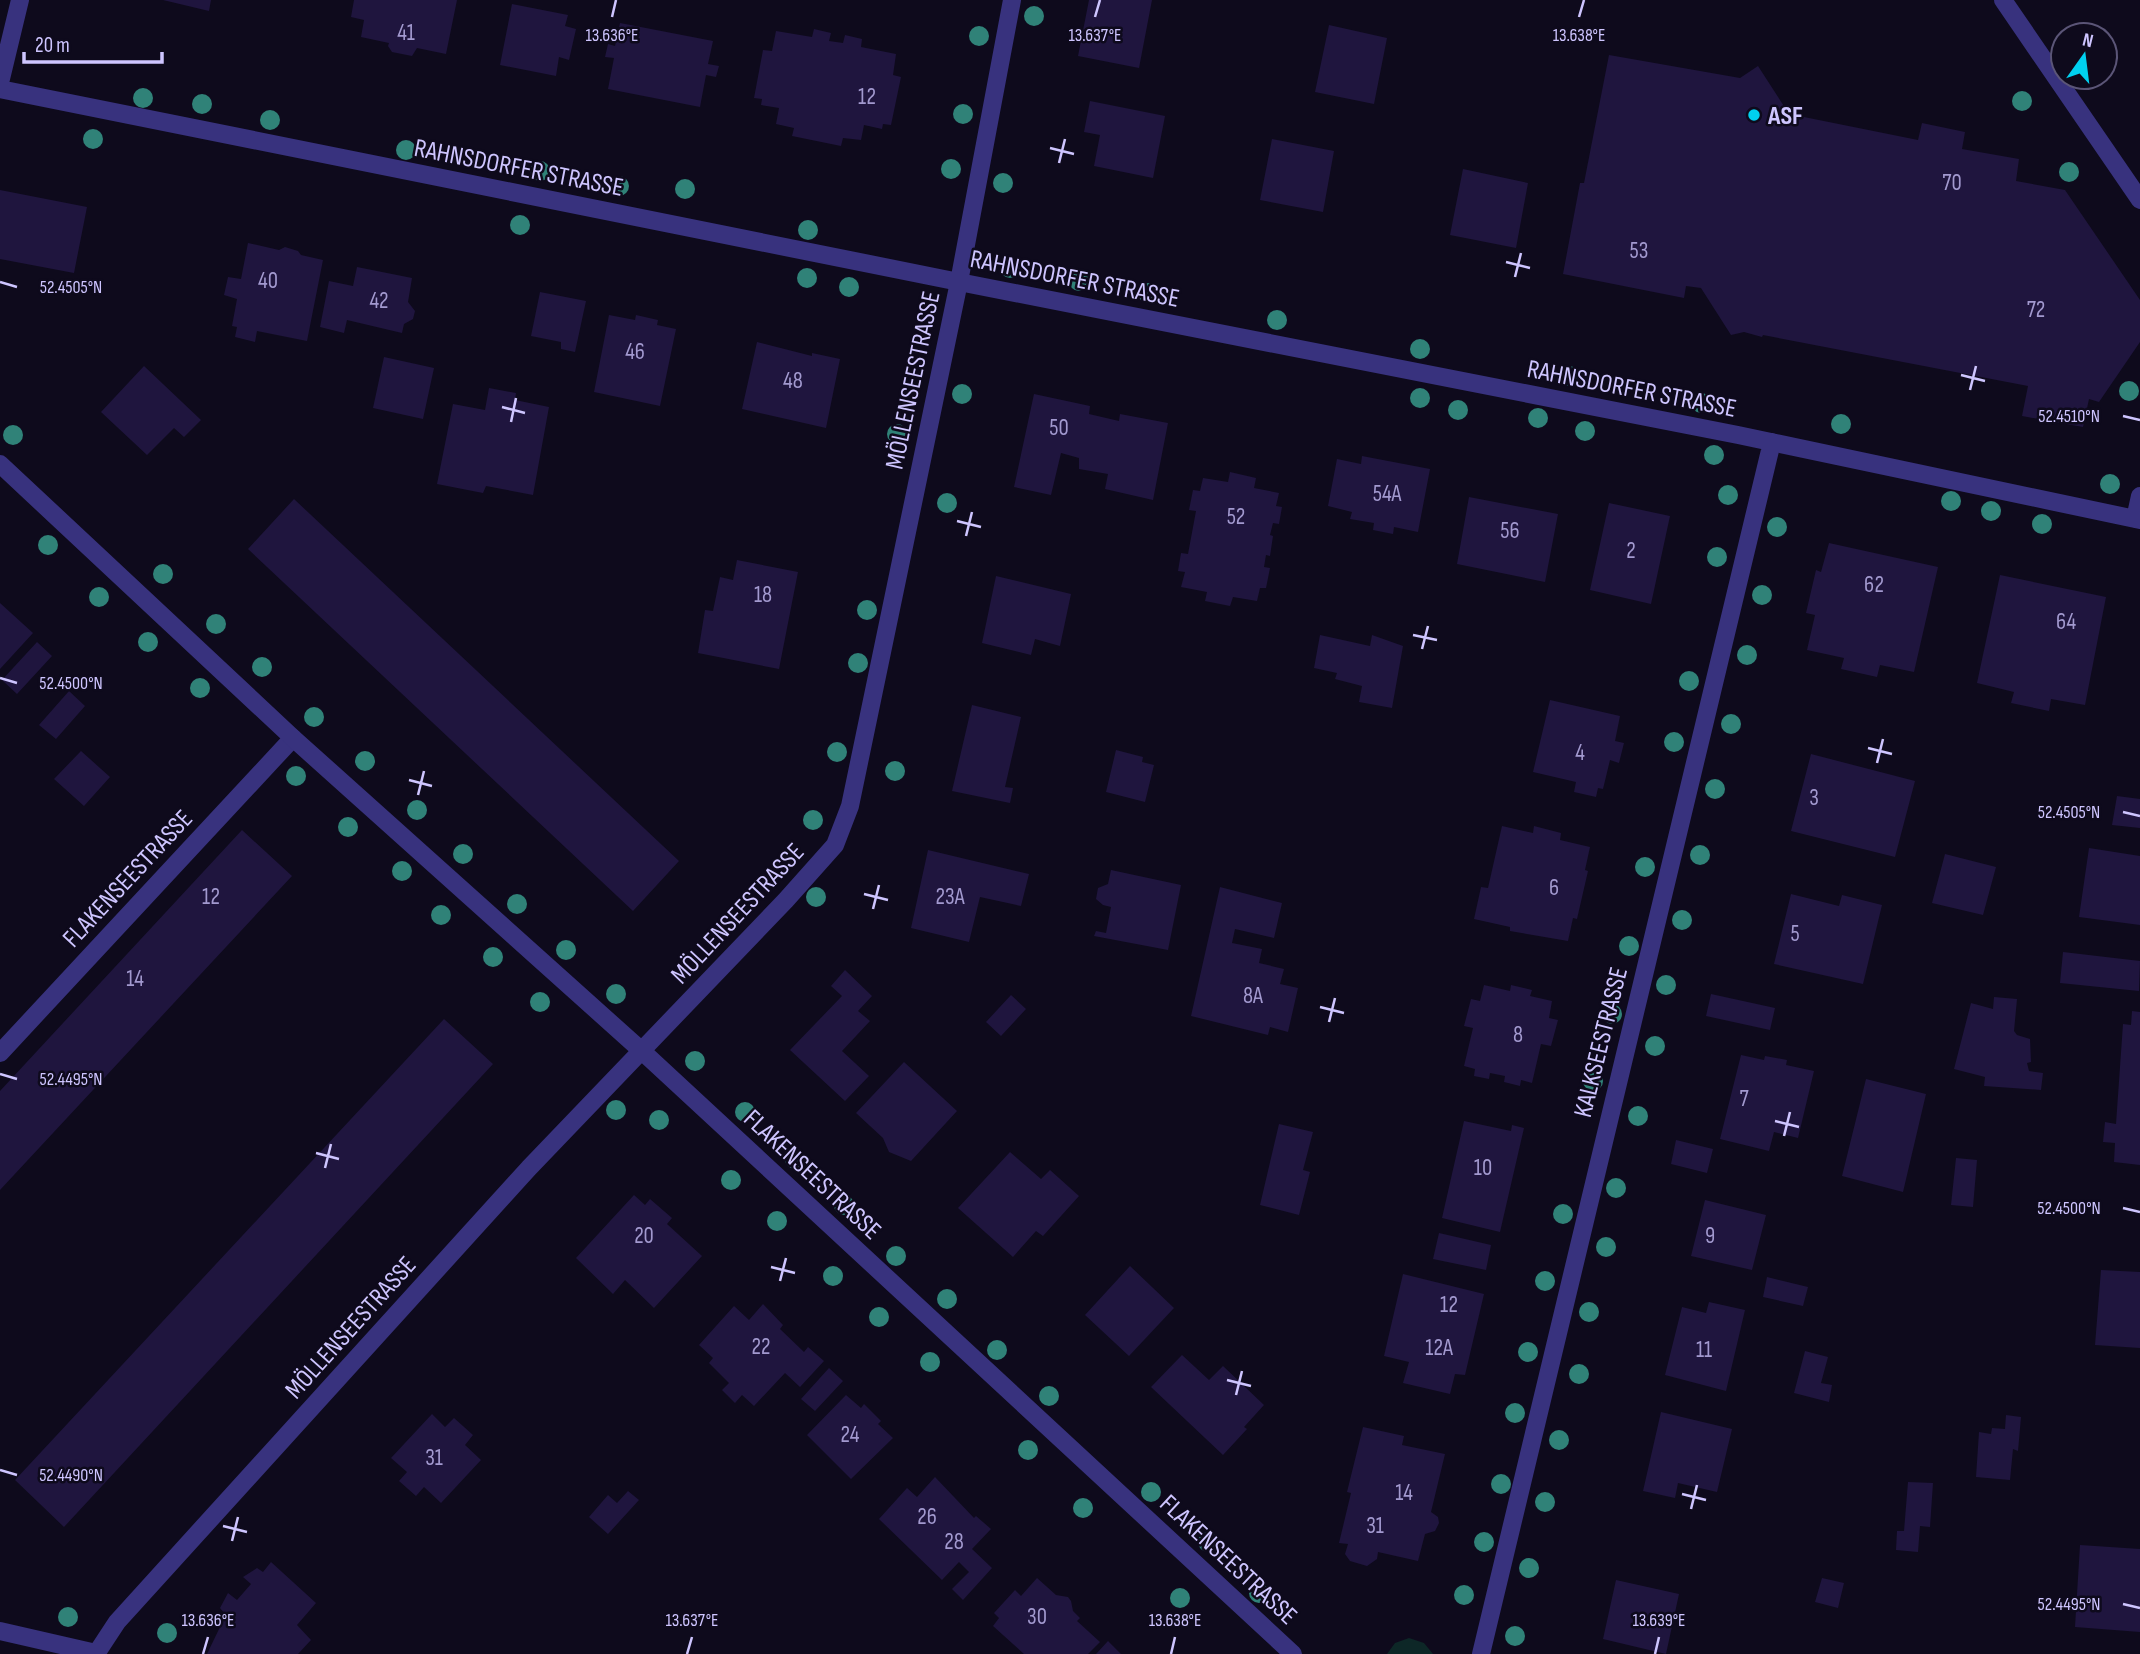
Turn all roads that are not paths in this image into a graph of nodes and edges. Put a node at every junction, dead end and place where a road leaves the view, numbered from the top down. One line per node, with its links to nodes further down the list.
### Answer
1 (20, 0): 4 (street)
2 (1012, 0): 7 (street, MÖLLENSEESTRASSE)
3 (2003, 0): 6 (street)
4 (0, 83)
5 (0, 89): 7 (street, RAHNSDORFER STRASSE)
6 (2140, 200)
7 (959, 282): 8 (street, RAHNSDORFER STRASSE); 13 (street, MÖLLENSEESTRASSE)
8 (1772, 442): 11 (street, RAHNSDORFER STRASSE); 18 (street, KALKSEESTRASSE)
9 (0, 464): 12 (street, FLAKENSEESTRASSE)
10 (2140, 496): 11 (street)
11 (2138, 520)
12 (293, 738): 13 (street, FLAKENSEESTRASSE); 14 (street, FLAKENSEESTRASSE)
13 (643, 1052): 16 (street, MÖLLENSEESTRASSE); 17 (street, FLAKENSEESTRASSE)
14 (0, 1053)
15 (0, 1630): 16 (street)
16 (96, 1654)
17 (1293, 1654)
18 (1481, 1654)

